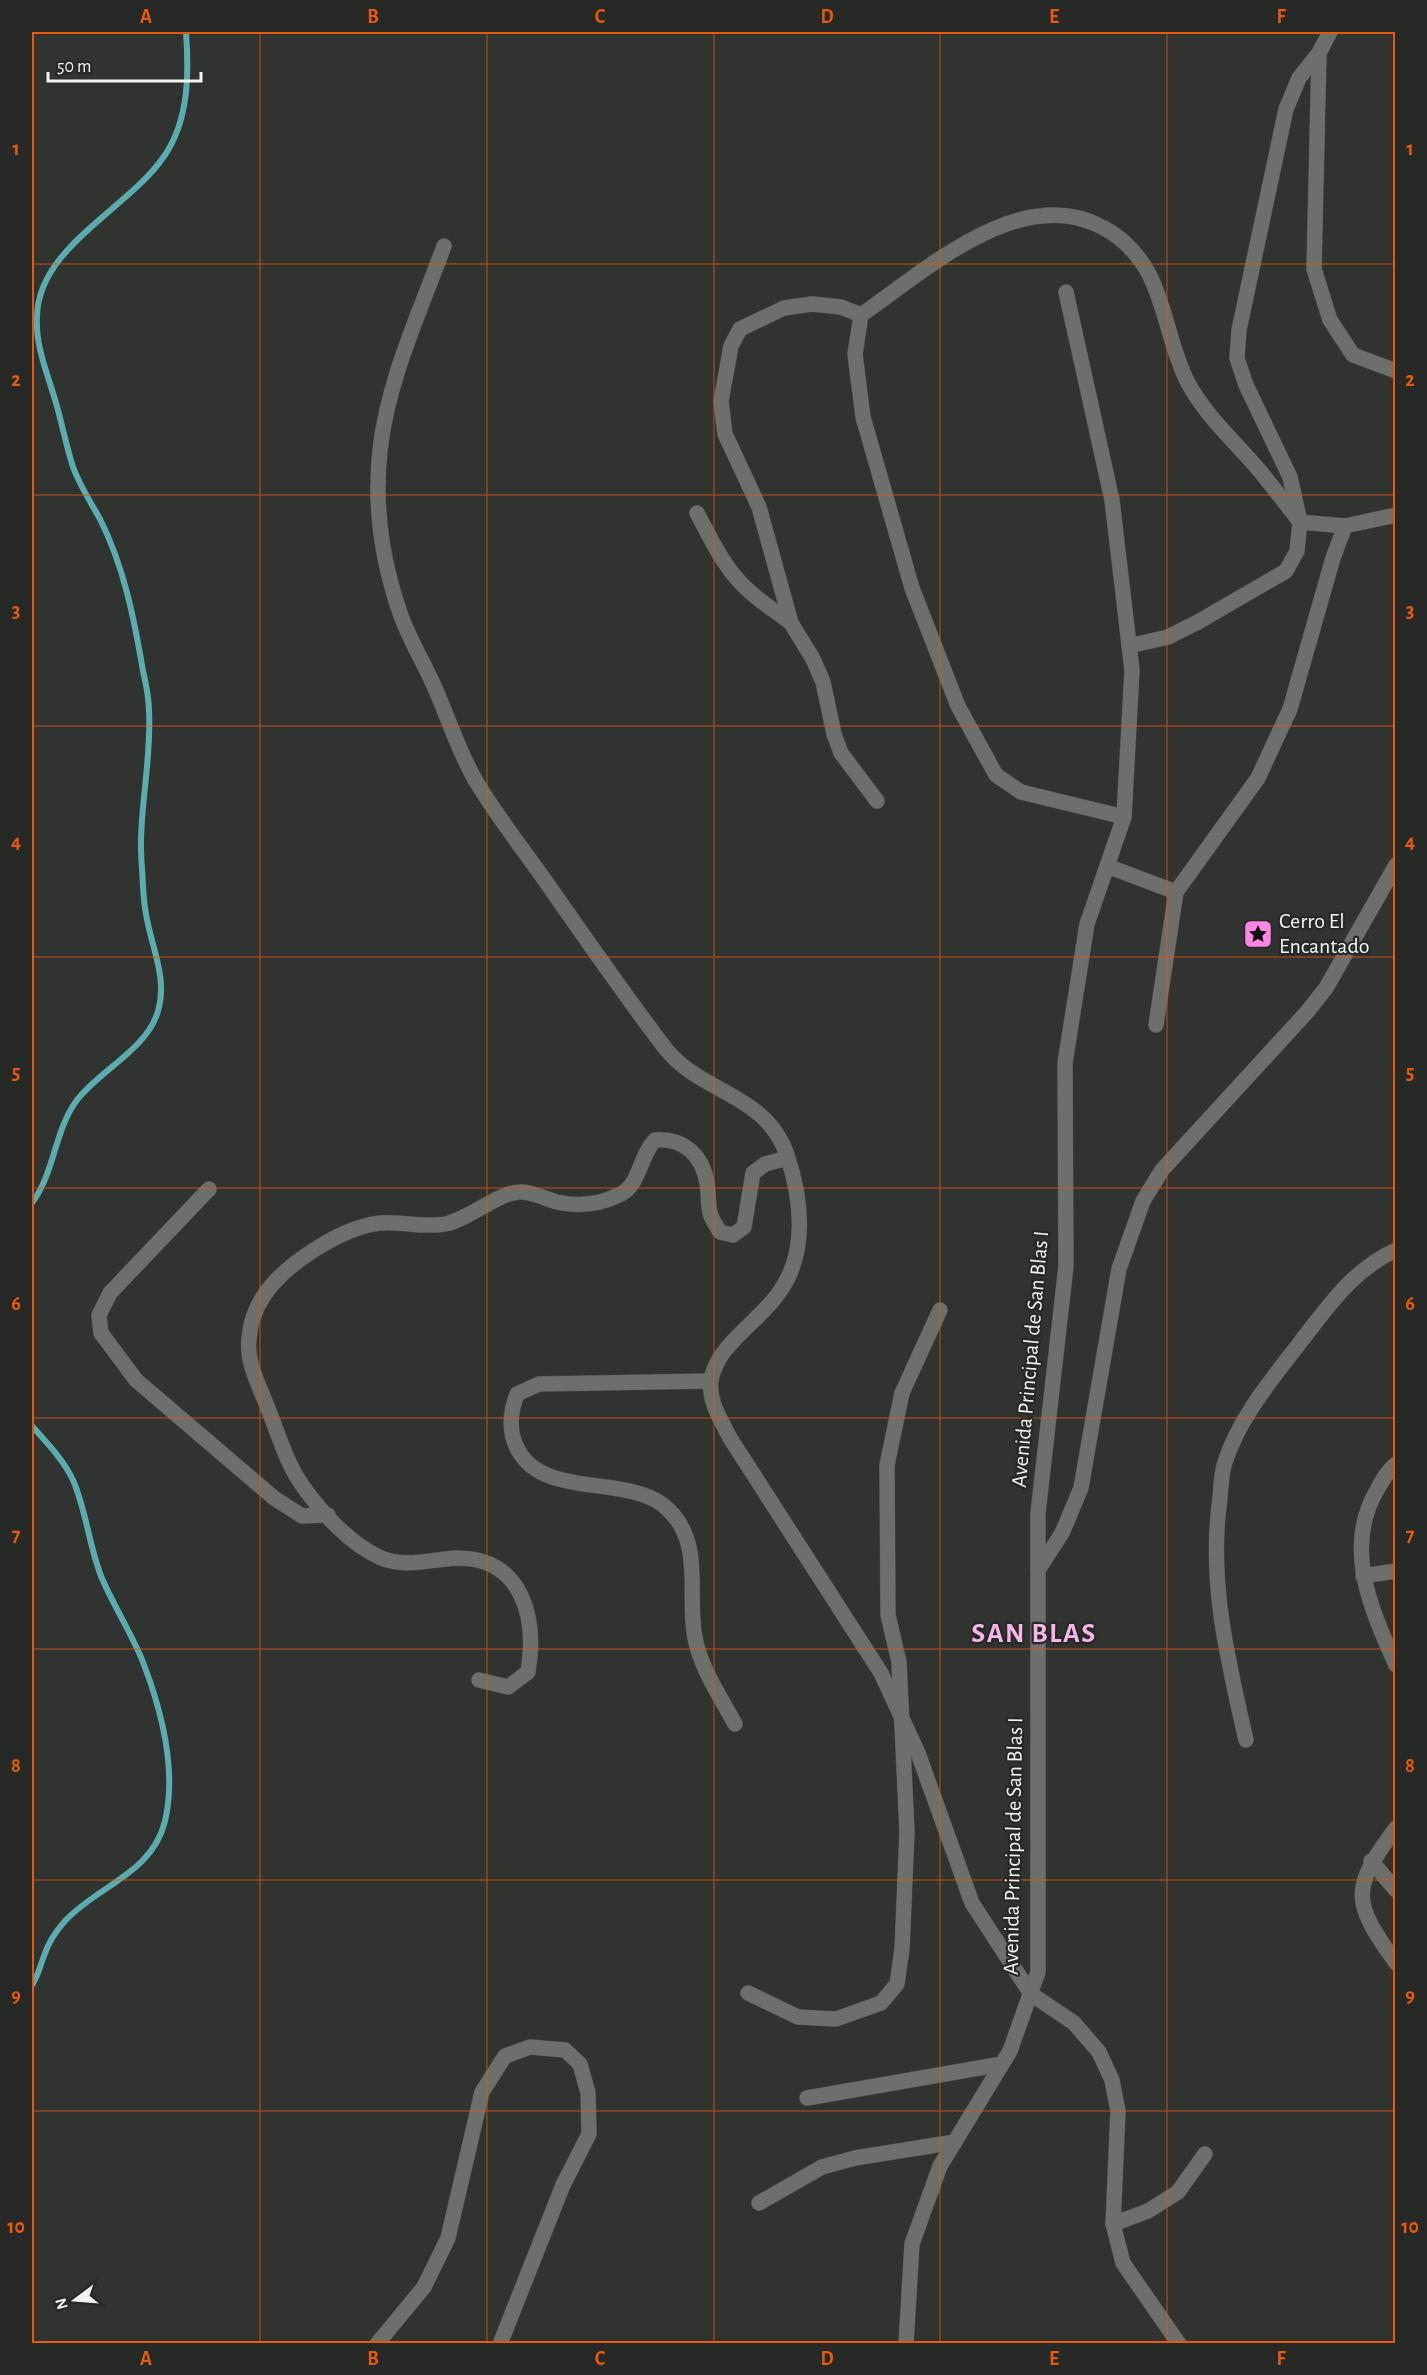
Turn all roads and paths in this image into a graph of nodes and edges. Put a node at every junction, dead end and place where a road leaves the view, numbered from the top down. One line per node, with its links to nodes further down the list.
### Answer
1 (1329, 32): 2 (street)
2 (1319, 53): 6 (street); 9 (street)
3 (444, 246): 19 (street)
4 (1066, 292): 12 (street, Avenida Principal de San Blas I)
5 (861, 315): 9 (street); 11 (street); 14 (street)
6 (1395, 371)
7 (697, 513): 11 (street)
8 (1395, 515): 10 (street)
9 (1300, 522): 10 (street); 12 (street)
10 (1345, 526): 17 (street)
11 (791, 622): 13 (street)
12 (1129, 646): 14 (street, Avenida Principal de San Blas I)
13 (877, 801)
14 (1124, 817): 16 (street, Avenida Principal de San Blas I)
15 (1395, 865): 26 (street)
16 (1107, 866): 17 (street); 26 (street, Avenida Principal de San Blas I)
17 (1176, 892): 18 (street)
18 (1156, 1025)
19 (788, 1158): 23 (street); 25 (street)
20 (210, 1189): 25 (street)
21 (1395, 1250): 33 (street)
22 (940, 1310): 31 (street)
23 (711, 1381): 31 (street); 32 (street)
24 (1395, 1464): 28 (street)
25 (328, 1515): 30 (street)
26 (1038, 1570): 39 (street, Avenida Principal de San Blas I)
27 (1395, 1571): 28 (street)
28 (1363, 1576): 29 (street)
29 (1395, 1665)
30 (479, 1680)
31 (900, 1714): 38 (street); 39 (street)
32 (735, 1724)
33 (1246, 1740)
34 (1395, 1828): 35 (street)
35 (1371, 1861): 36 (street); 37 (street)
36 (1395, 1890)
37 (1395, 1963)
38 (748, 1993)
39 (1031, 1994): 40 (street, Avenida Principal de San Blas I); 45 (street)
40 (1002, 2064): 41 (street); 42 (street, Avenida Principal de San Blas I)
41 (807, 2098)
42 (955, 2142): 44 (street); 48 (street, Avenida Principal de San Blas I)
43 (1205, 2154): 45 (street)
44 (759, 2203)
45 (1113, 2224): 49 (street)
46 (377, 2343): 47 (street)
47 (500, 2343)
48 (906, 2343)
49 (1179, 2343)

